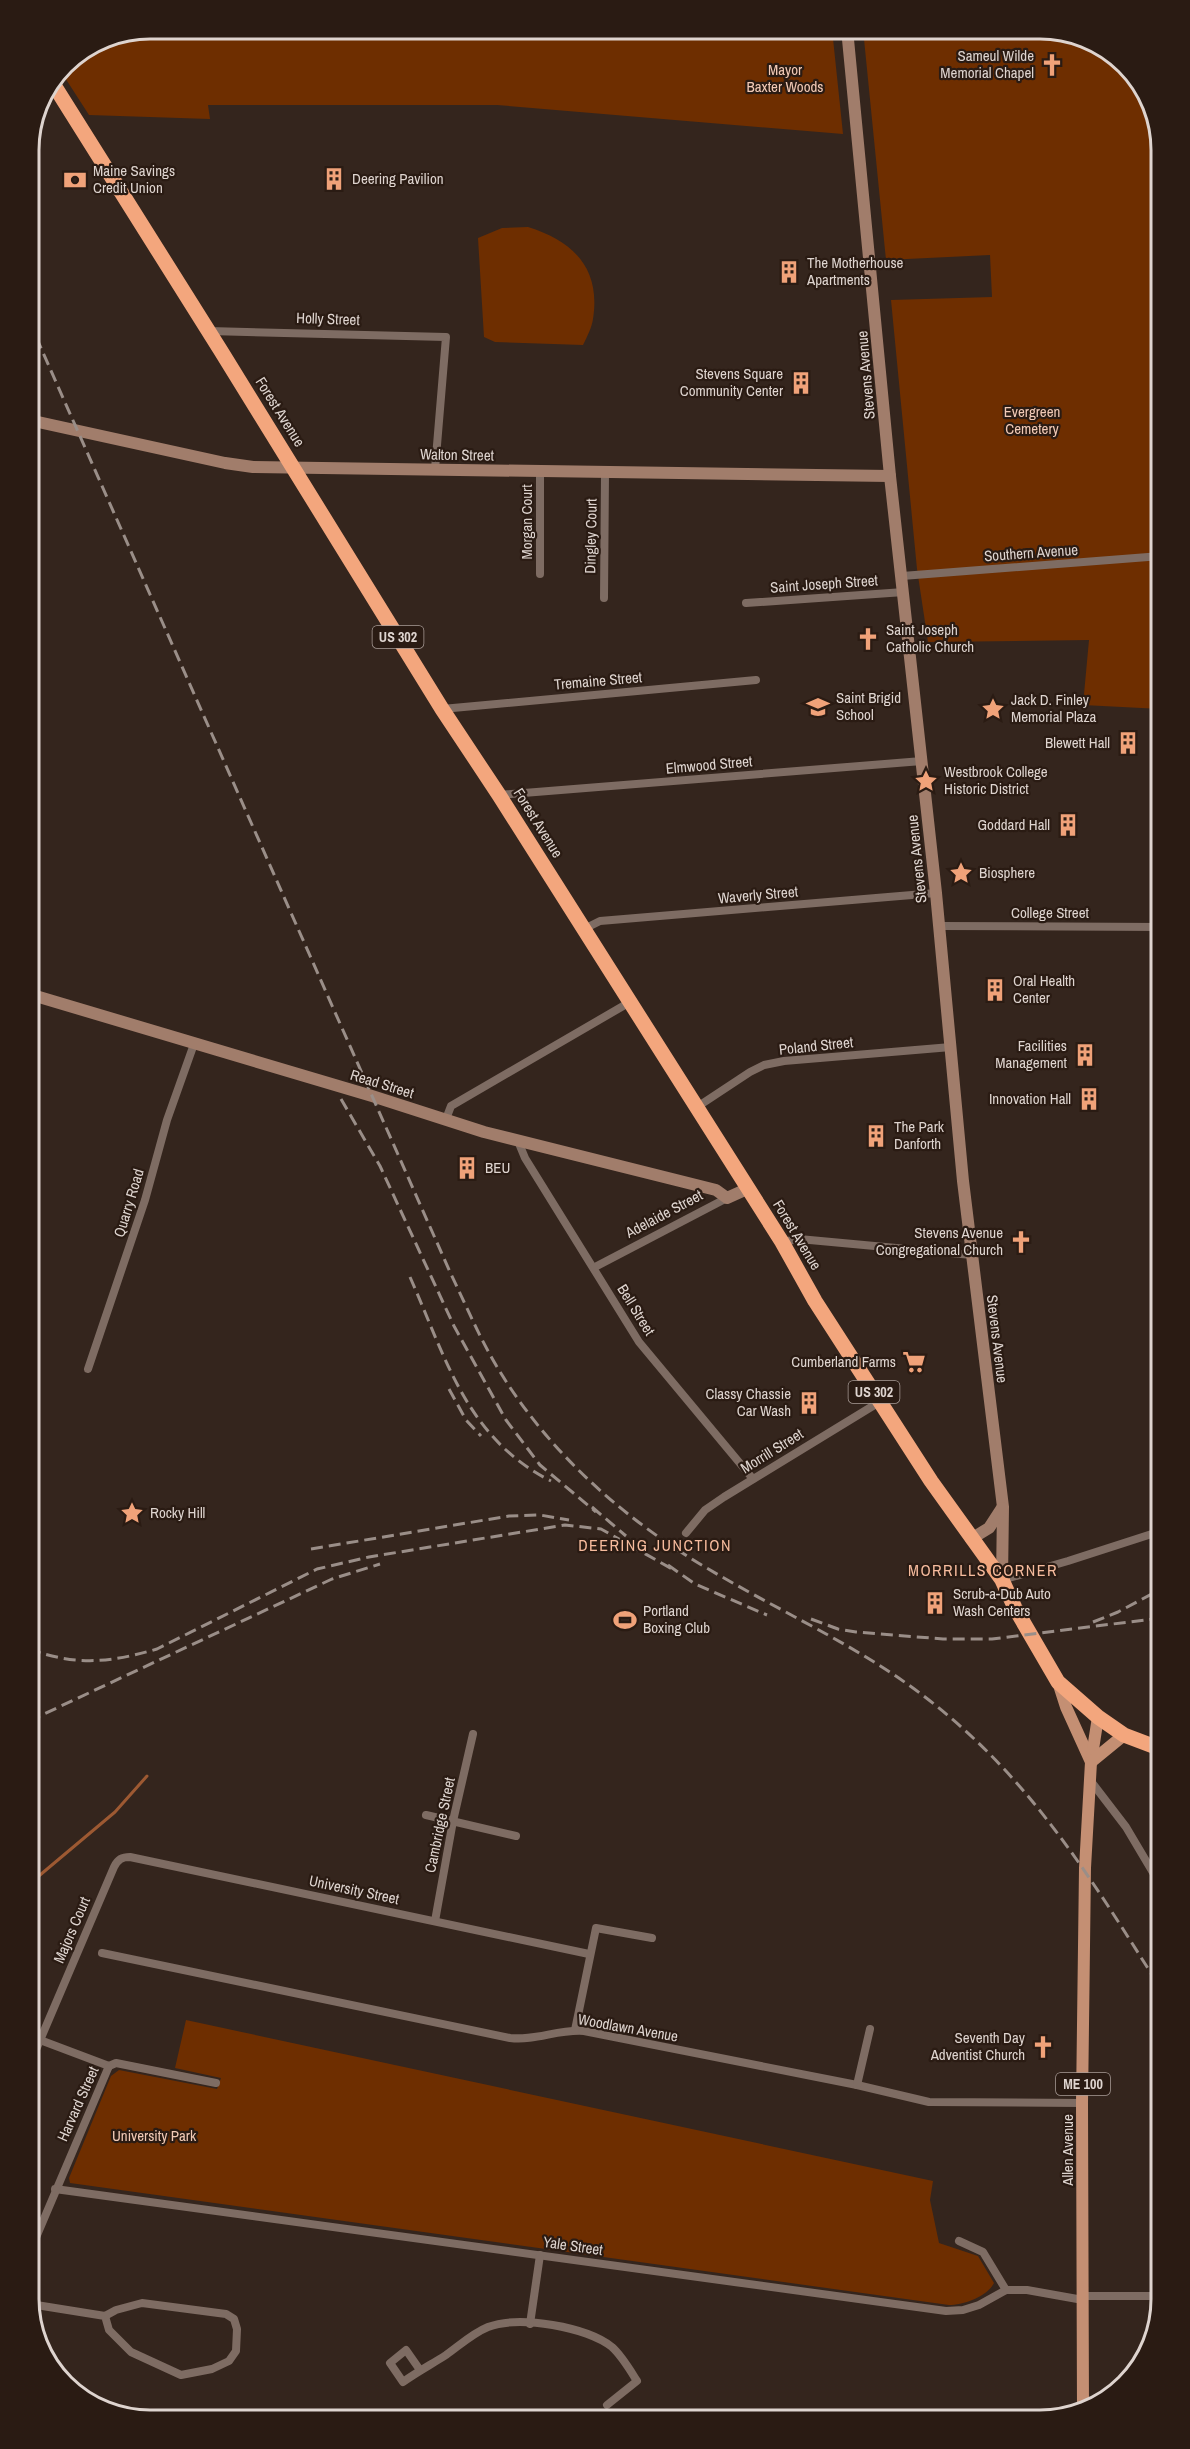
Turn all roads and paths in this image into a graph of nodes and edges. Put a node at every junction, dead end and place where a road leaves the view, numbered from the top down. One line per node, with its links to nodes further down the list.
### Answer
1 (848, 39): 9 (street, Stevens Avenue)
2 (57, 90): 3 (highway, Forest Avenue / US 302)
3 (209, 331): 5 (highway, Forest Avenue / US 302); 6 (street, Holly Street)
4 (39, 422): 5 (street, Walton Street)
5 (295, 469): 6 (street, Walton Street); 17 (highway, Forest Avenue / US 302)
6 (435, 469): 7 (street, Walton Street)
7 (540, 471): 8 (street, Walton Street); 11 (street, Morgan Court)
8 (605, 473): 9 (street, Walton Street); 14 (street, Dingley Court)
9 (890, 476): 12 (street, Stevens Avenue)
10 (1151, 557): 12 (street, Southern Avenue)
11 (540, 574)
12 (902, 576): 13 (street, Stevens Avenue)
13 (904, 592): 15 (street, Saint Joseph Street); 18 (street, Stevens Avenue)
14 (604, 598)
15 (746, 603)
16 (756, 680): 17 (street, Tremaine Street)
17 (442, 709): 19 (highway, Forest Avenue / US 302)
18 (922, 761): 19 (street, Elmwood Street); 20 (street, Stevens Avenue)
19 (499, 795): 23 (highway, Forest Avenue / US 302)
20 (936, 894): 21 (street, Stevens Avenue); 23 (street, Waverly Street)
21 (939, 926): 22 (street, College Street); 27 (street, Stevens Avenue)
22 (1151, 927)
23 (584, 929): 25 (highway, Forest Avenue / US 302)
24 (39, 997): 26 (street, Read Street)
25 (630, 1002): 28 (highway, Forest Avenue / US 302); 29 (street)
26 (194, 1044): 29 (street, Read Street); 36 (street, Quarry Road)
27 (951, 1047): 28 (street, Poland Street); 34 (street, Stevens Avenue)
28 (697, 1107): 31 (highway, Forest Avenue / US 302)
29 (446, 1119): 30 (street, Read Street)
30 (518, 1141): 32 (street, Read Street); 35 (street, Bell Street)
31 (747, 1189): 32 (street, Adelaide Street); 33 (highway, Forest Avenue / US 302)
32 (727, 1198): 35 (street, Adelaide Street)
33 (782, 1242): 34 (street); 37 (highway, Forest Avenue / US 302)
34 (972, 1255): 39 (street, Stevens Avenue)
35 (595, 1268): 38 (street, Bell Street)
36 (88, 1369)
37 (881, 1401): 38 (street, Morrill Street); 42 (highway, Forest Avenue / US 302)
38 (753, 1479): 40 (street, Morrill Street)
39 (1003, 1507): 42 (street); 43 (street, Stevens Avenue)
40 (686, 1533)
41 (1151, 1534): 43 (street)
42 (971, 1539): 43 (highway, Forest Avenue / US 302)
43 (1002, 1580): 44 (highway, US 302)
44 (1058, 1682): 45 (highway, US 302); 49 (main road)
45 (1098, 1717): 47 (highway, US 302); 49 (main road, ME 100)
46 (473, 1734): 52 (street, Cambridge Street)
47 (1124, 1735): 48 (highway, US 302); 49 (main road)
48 (1151, 1745)
49 (1091, 1762): 50 (main road, ME 100)
50 (1090, 1779): 55 (street); 66 (main road, Allen Avenue / ME 100)
51 (426, 1815): 52 (street)
52 (453, 1821): 53 (street); 56 (street, Cambridge Street)
53 (516, 1836)
54 (116, 1863): 56 (street, University Street); 62 (street, Majors Court)
55 (1151, 1869)
56 (435, 1921): 59 (street, University Street)
57 (652, 1938): 59 (street)
58 (102, 1953): 61 (street, Woodlawn Avenue)
59 (589, 1954): 61 (street)
60 (870, 2029): 65 (street)
61 (575, 2030): 65 (street, Woodlawn Avenue)
62 (40, 2040): 63 (street)
63 (109, 2066): 64 (street, Harvard Street); 67 (street, Harvard Street)
64 (216, 2083)
65 (857, 2085): 66 (street, Woodlawn Avenue)
66 (1082, 2103): 73 (main road, Allen Avenue / ME 100)
67 (55, 2188): 68 (street, Harvard Street); 70 (street, Yale Street)
68 (39, 2227)
69 (960, 2241): 71 (street)
70 (540, 2255): 71 (street, Yale Street); 76 (street)
71 (1006, 2290): 73 (street)
72 (1151, 2296): 73 (street)
73 (1083, 2298): 78 (main road, Allen Avenue / ME 100)
74 (39, 2306): 75 (street)
75 (105, 2316): 75 (street)
76 (530, 2324): 77 (street); 79 (street)
77 (420, 2370)
78 (1083, 2401)
79 (607, 2405)

